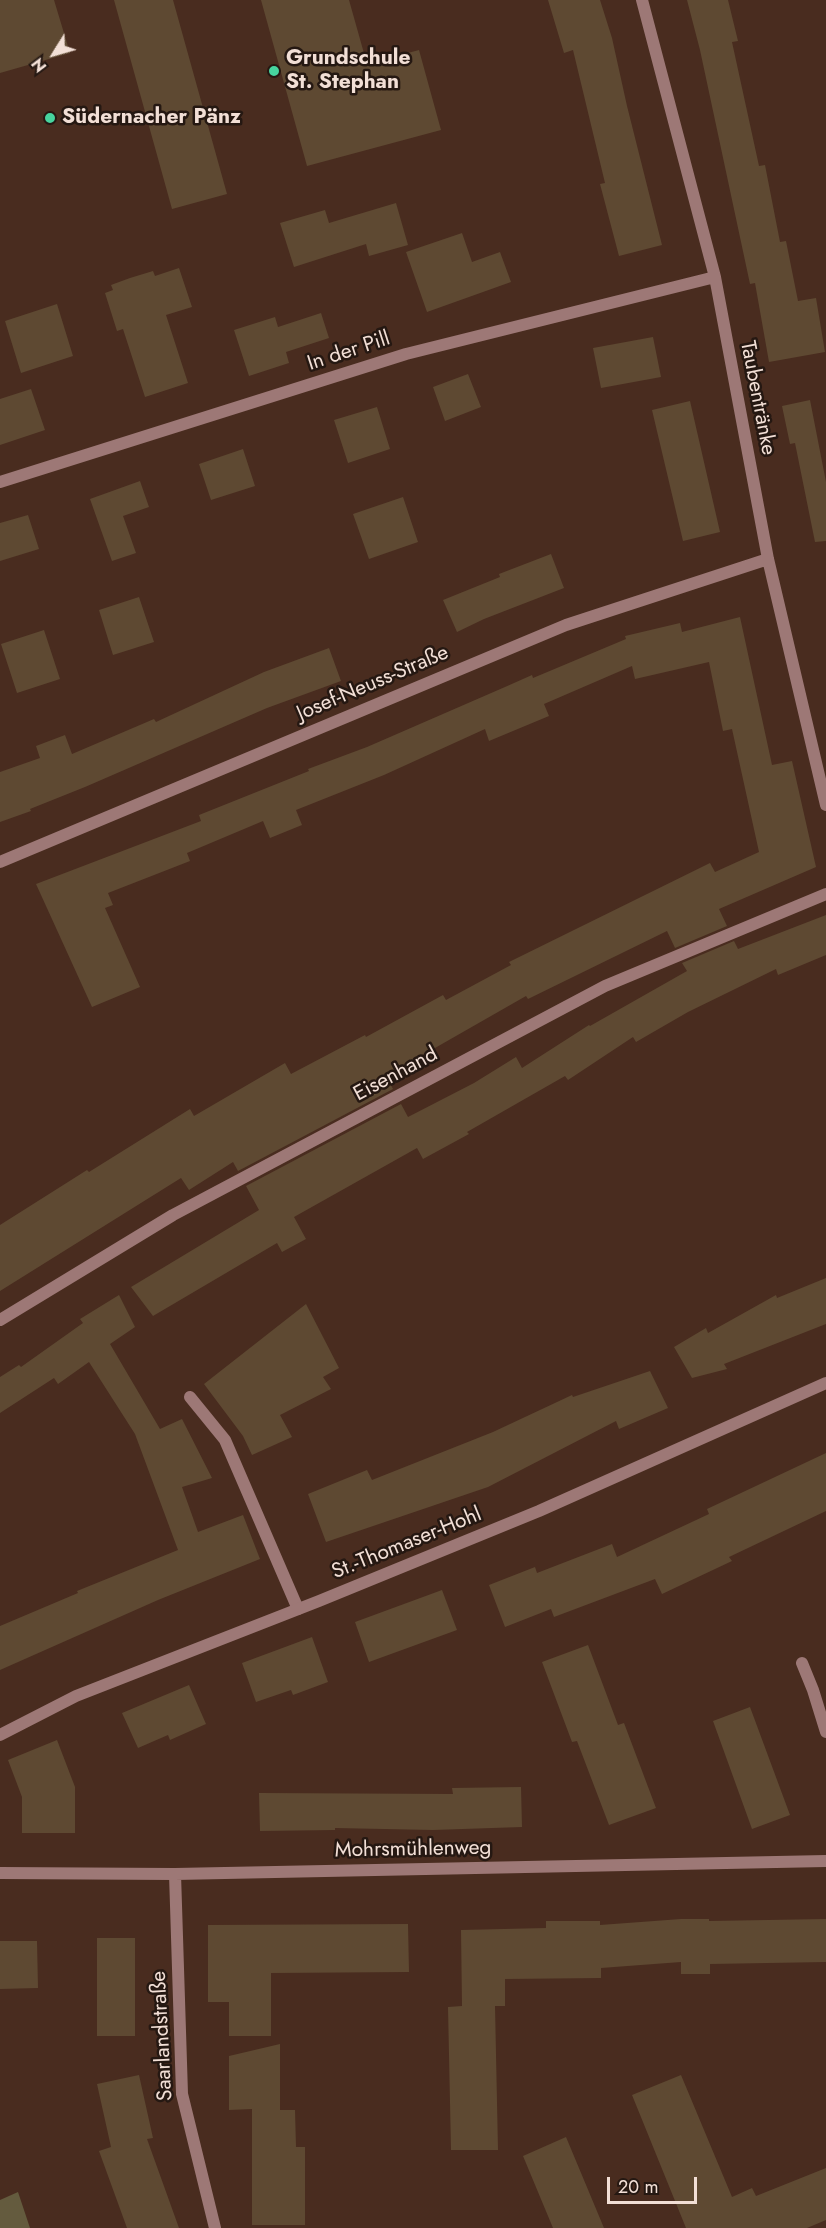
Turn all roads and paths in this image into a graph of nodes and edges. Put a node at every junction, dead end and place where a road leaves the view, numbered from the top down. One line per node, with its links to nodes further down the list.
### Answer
1 (642, 0): 2 (street, Taubentränke)
2 (715, 277): 3 (street, In der Pill); 4 (street, Taubentränke)
3 (0, 483)
4 (768, 559): 5 (street, Taubentränke); 6 (street, Josef-Neuss-Straße)
5 (826, 805)
6 (0, 862)
7 (826, 894): 8 (street, Eisenhand)
8 (0, 1320)
9 (826, 1383): 11 (street, St.-Thomaser-Hohl)
10 (190, 1397): 11 (street)
11 (298, 1609): 14 (street, St.-Thomaser-Hohl)
12 (802, 1664): 13 (street)
13 (826, 1732)
14 (0, 1735)
15 (826, 1861): 17 (street, Mohrsmühlenweg)
16 (0, 1873): 17 (street, Mohrsmühlenweg)
17 (175, 1874): 18 (street, Saarlandstraße)
18 (215, 2228)

